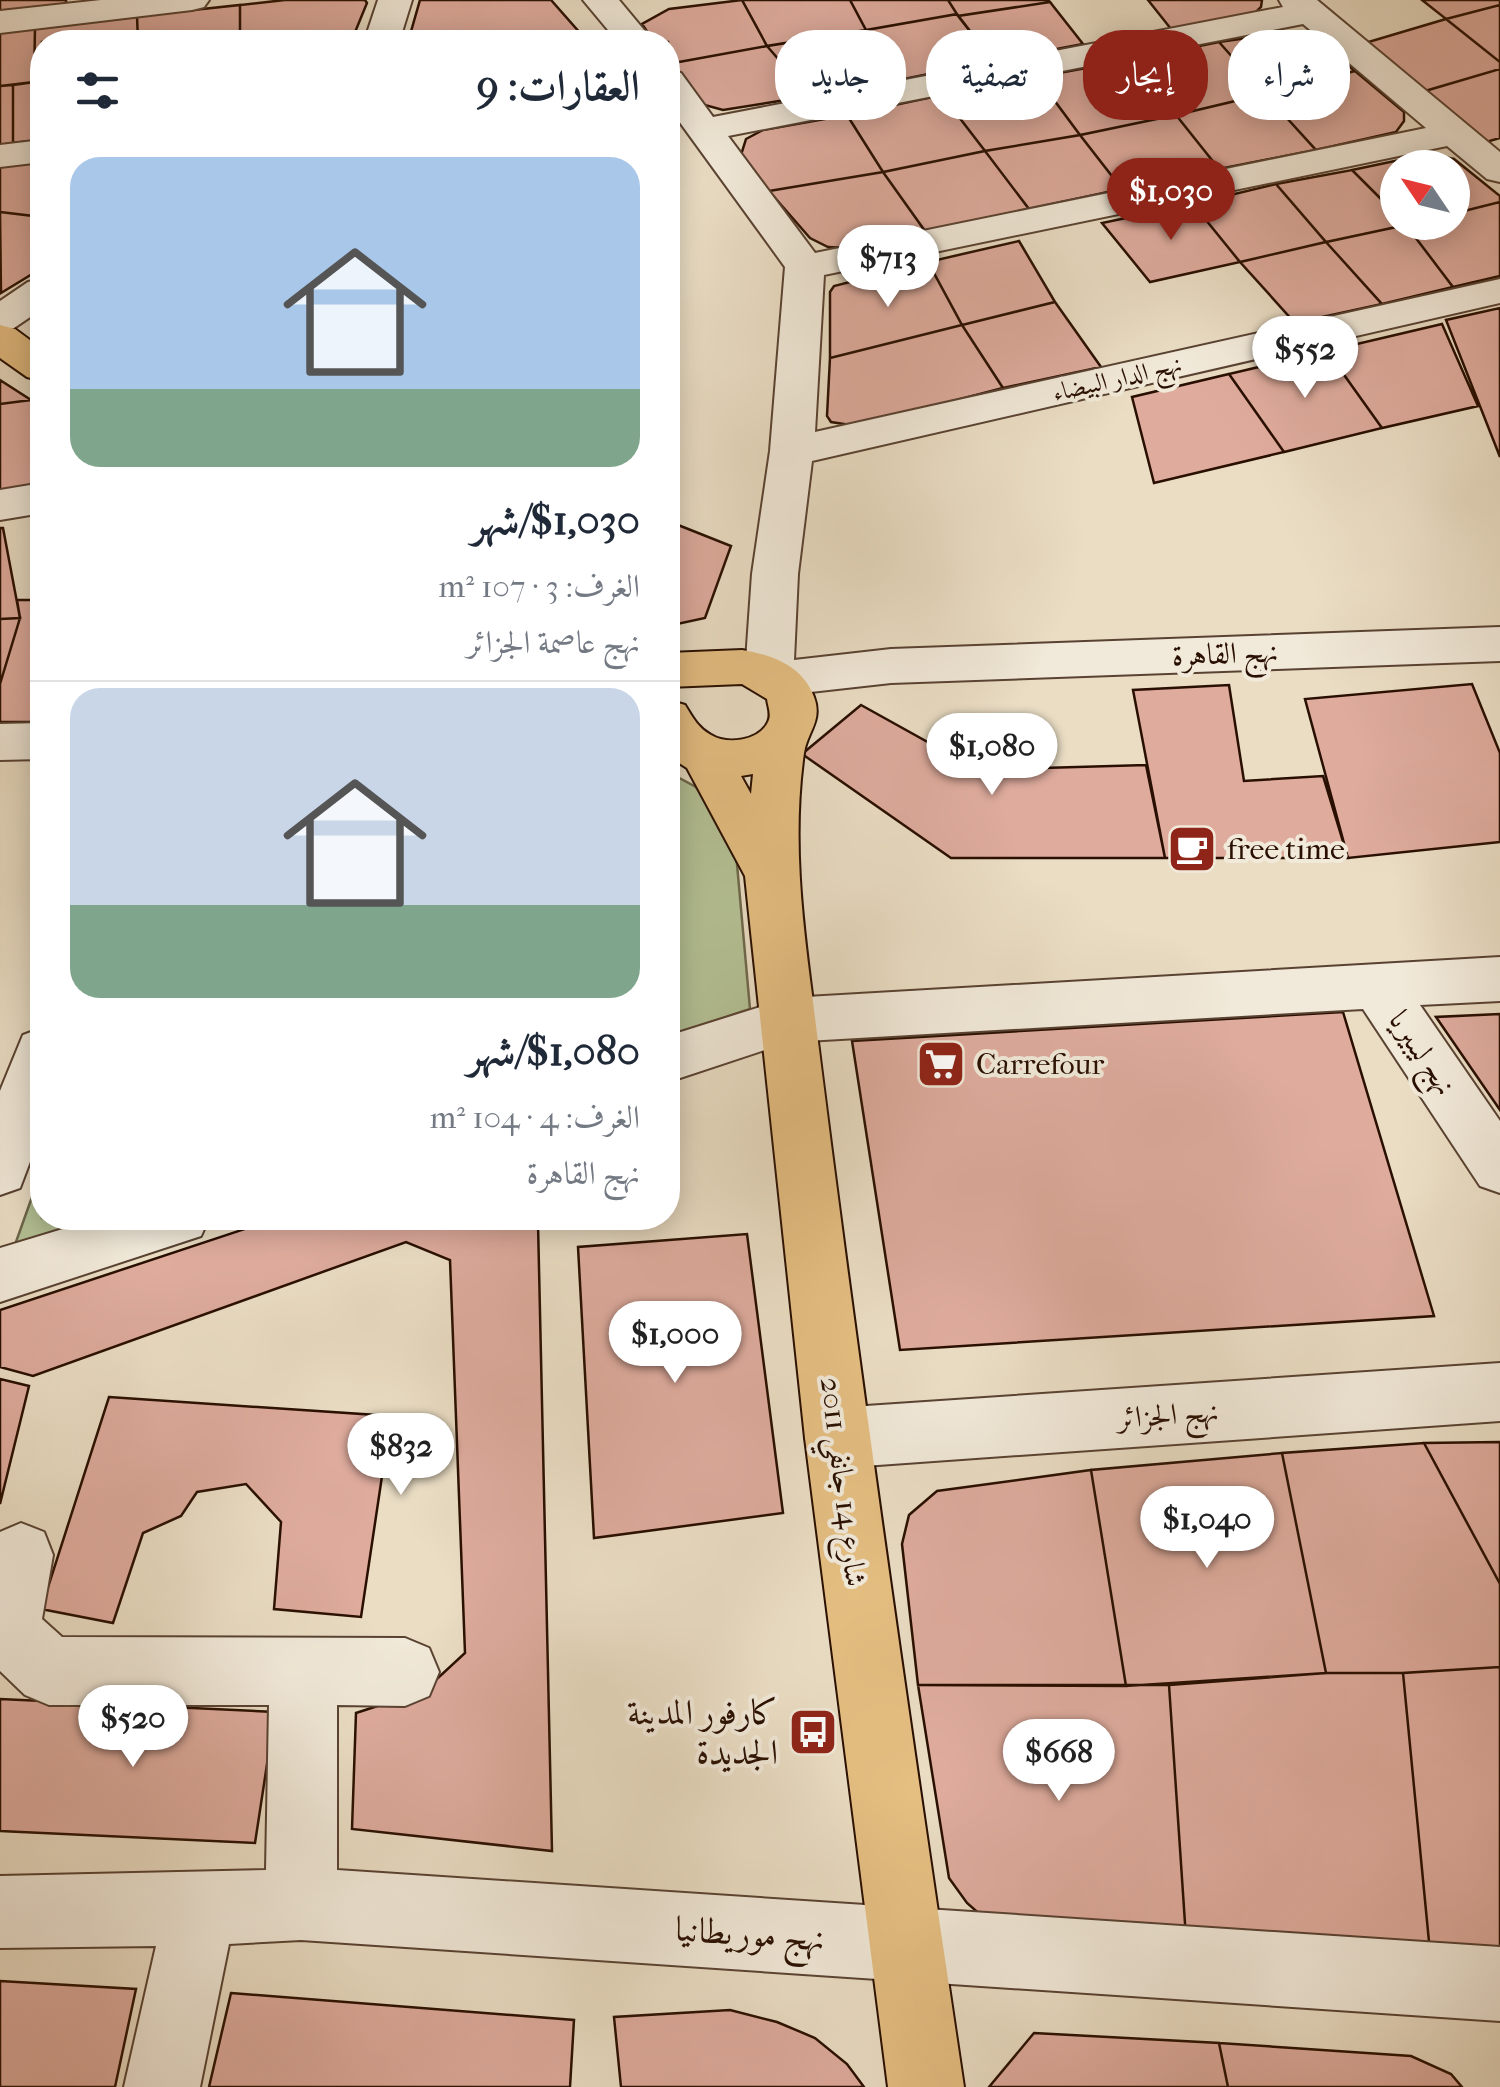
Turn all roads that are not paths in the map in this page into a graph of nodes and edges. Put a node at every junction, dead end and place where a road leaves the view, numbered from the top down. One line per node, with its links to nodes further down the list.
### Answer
1 (192, 0): 6 (street)
2 (396, 0): 7 (street)
3 (642, 0): 4 (street)
4 (603, 3): 8 (street)
5 (1303, 6): 10 (street); 11 (street)
6 (0, 22)
7 (386, 30)
8 (626, 30)
9 (680, 96): 10 (street)
10 (707, 129): 15 (street)
11 (1454, 133): 14 (street); 15 (street)
12 (30, 152): 13 (street)
13 (0, 156)
14 (1500, 171)
15 (806, 267): 21 (street)
16 (1500, 291): 21 (street, نهج الدار البيضاء)
17 (30, 299): 18 (street)
18 (0, 319)
19 (0, 338): 20 (main road)
20 (30, 359)
21 (792, 451): 26 (street)
22 (30, 500): 23 (street)
23 (0, 504)
24 (1500, 644): 26 (street, نهج القاهرة)
25 (680, 686): 26 (main road)
26 (747, 688): 27 (main road); 31 (main road)
27 (680, 734)
28 (680, 736): 31 (main road)
29 (30, 741): 30 (street)
30 (0, 742)
31 (771, 876): 34 (main road, شارع 14 جانفي 2011)
32 (1500, 979): 33 (street)
33 (1377, 986): 34 (street); 37 (street, نهج ليبيريا)
34 (788, 1020): 35 (street); 42 (main road, شارع 14 جانفي 2011)
35 (680, 1055)
36 (30, 1085): 38 (street)
37 (1500, 1168)
38 (0, 1170)
39 (142, 1230): 40 (street)
40 (0, 1275)
41 (1500, 1392): 42 (street, نهج الجزائر)
42 (836, 1438): 49 (main road, شارع 14 جانفي 2011)
43 (21, 1555): 44 (street)
44 (303, 1669): 45 (street); 46 (street)
45 (405, 1672)
46 (301, 1904): 47 (street, نهج موريطانيا); 49 (street, نهج موريطانيا)
47 (200, 1910): 48 (street, نهج موريطانيا); 51 (street)
48 (0, 1912)
49 (906, 1945): 50 (street, نهج موريطانيا); 52 (main road, شارع 14 جانفي 2011)
50 (1500, 1984)
51 (162, 2087)
52 (926, 2087)

